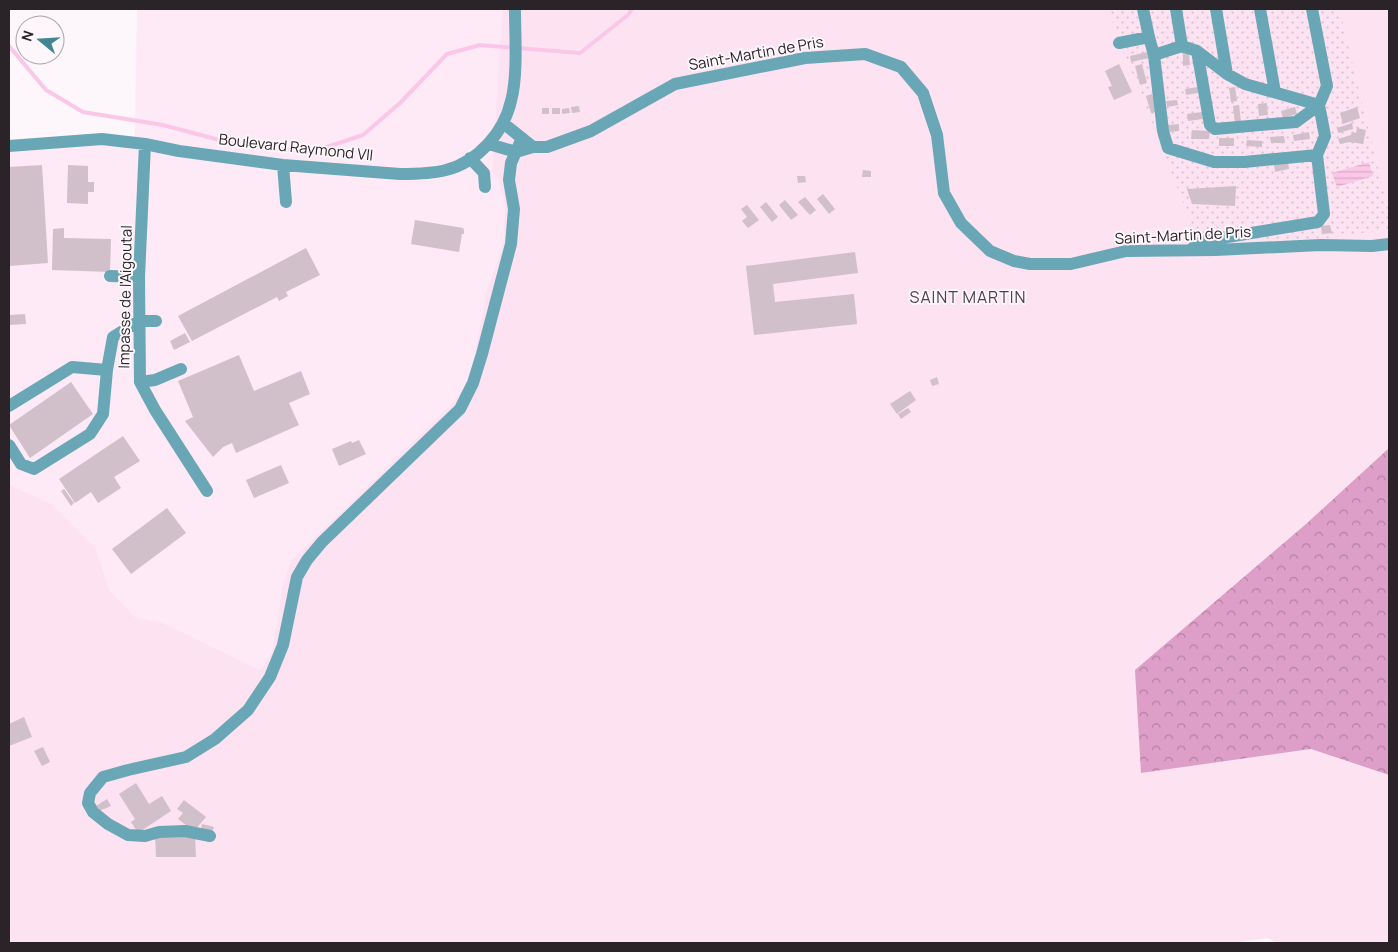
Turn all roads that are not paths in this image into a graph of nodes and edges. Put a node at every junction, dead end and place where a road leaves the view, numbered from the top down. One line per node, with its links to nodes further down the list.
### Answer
1 (515, 9): 15 (street, Boulevard Raymond VII)
2 (1143, 9): 7 (street)
3 (1176, 9): 9 (street)
4 (1216, 9): 12 (street)
5 (1260, 9): 13 (street)
6 (1312, 9): 14 (street)
7 (1149, 36): 8 (street); 11 (street)
8 (1119, 42)
9 (1182, 46): 10 (street); 11 (street)
10 (1197, 51): 12 (street); 14 (street)
11 (1154, 55): 22 (street)
12 (1227, 74): 13 (street)
13 (1275, 92): 14 (street)
14 (1318, 105): 22 (street)
15 (503, 123): 16 (street); 18 (street, Boulevard Raymond VII)
16 (522, 138): 20 (street); 21 (street)
17 (145, 144): 19 (street, Boulevard Raymond VII); 24 (street, Boulevard Raymond VII); 30 (street, Impasse de l'Aigoutal)
18 (489, 144): 21 (street); 23 (street, Boulevard Raymond VII)
19 (9, 146)
20 (533, 147): 21 (street, Saint-Martin de Pris); 28 (street, Saint-Martin de Pris)
21 (516, 152): 39 (street)
22 (1317, 155): 28 (street)
23 (470, 158): 24 (street, Boulevard Raymond VII); 25 (street)
24 (283, 165): 26 (street)
25 (485, 187)
26 (286, 202)
27 (1389, 244): 28 (street, Saint-Martin de Pris)
28 (1190, 250)
29 (110, 276): 30 (street)
30 (139, 277): 31 (street, Impasse de l'Aigoutal)
31 (139, 321): 32 (street); 34 (street); 35 (street, Impasse de l'Aigoutal)
32 (156, 321)
33 (181, 369): 35 (street)
34 (107, 370): 36 (street); 37 (street)
35 (140, 382): 38 (street, Impasse de l'Aigoutal)
36 (9, 406)
37 (9, 444)
38 (207, 491)
39 (210, 836)

